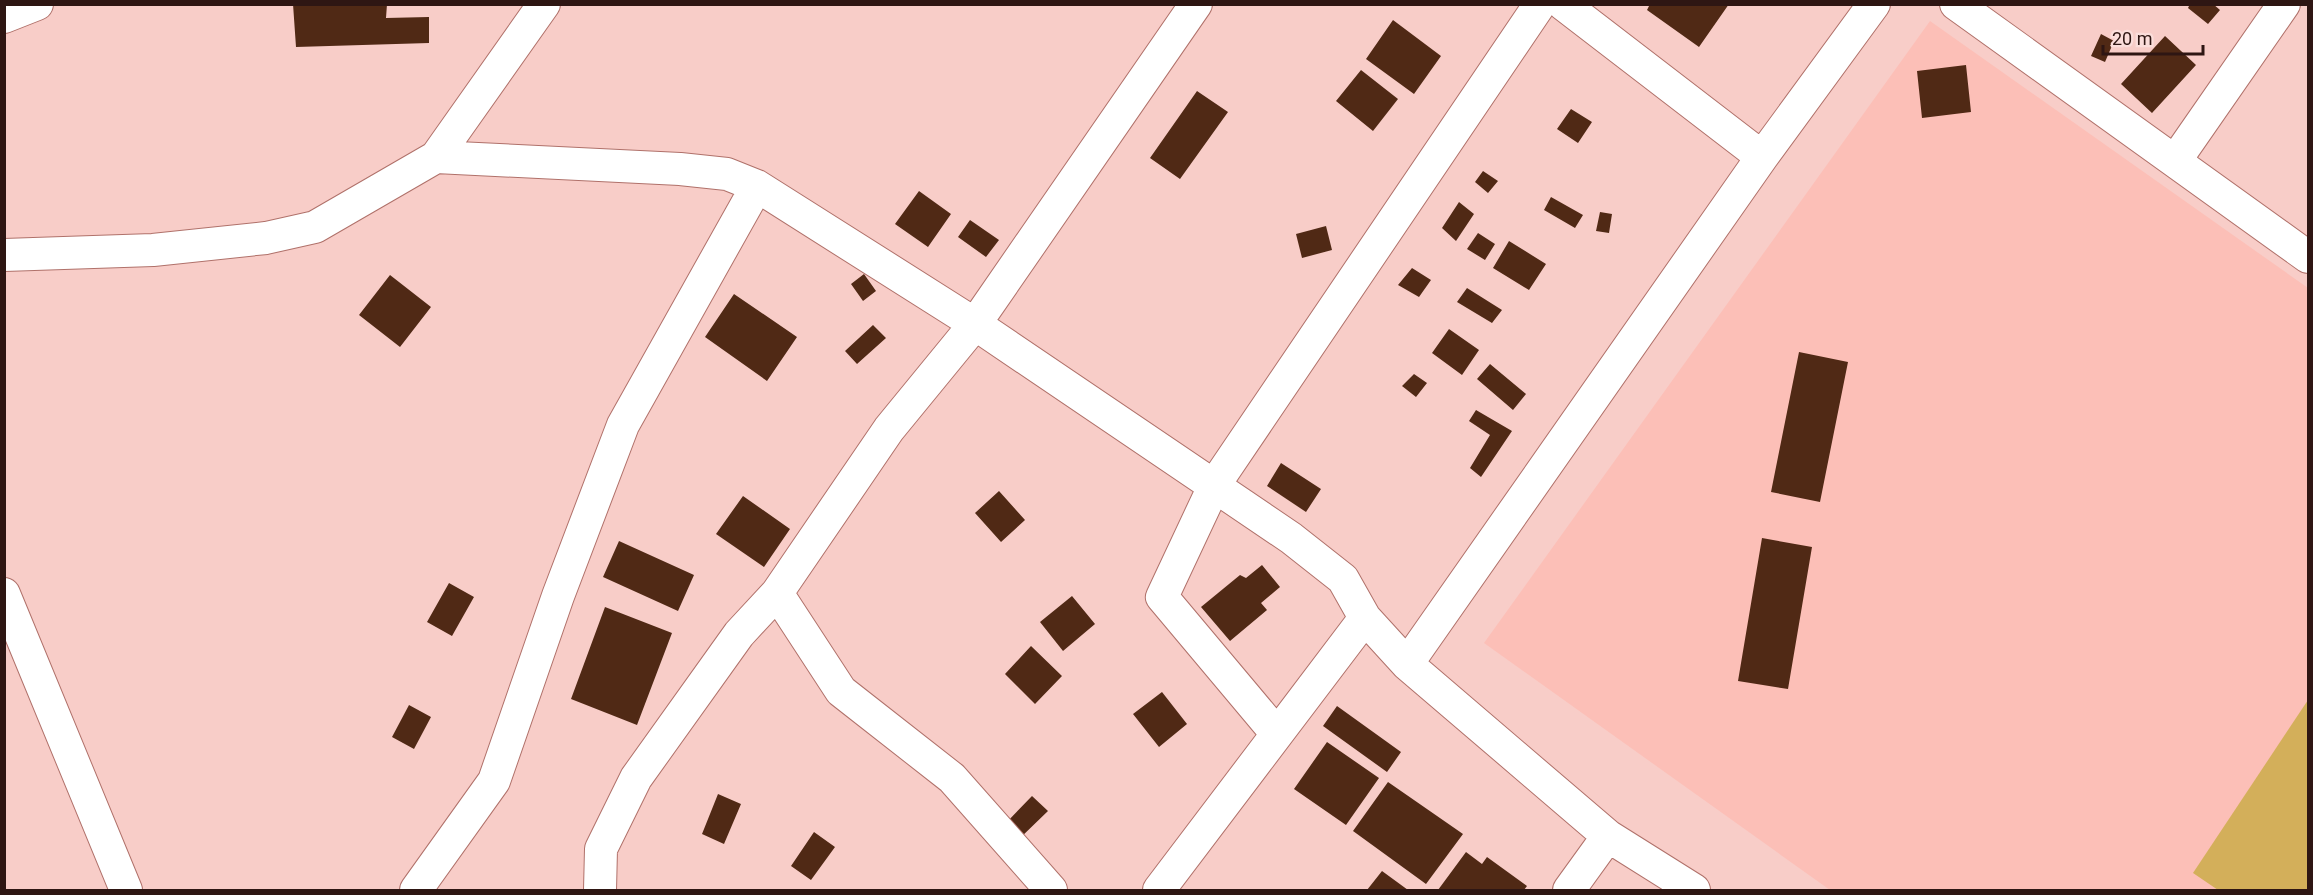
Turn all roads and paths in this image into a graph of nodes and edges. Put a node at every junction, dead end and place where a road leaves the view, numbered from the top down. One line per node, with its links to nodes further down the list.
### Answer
1 (37, 4): 9 (street)
2 (1196, 4): 16 (street)
3 (1540, 4): 17 (street)
4 (1563, 4): 11 (street)
5 (1874, 4): 11 (street)
6 (1956, 4): 12 (street)
7 (2284, 4): 12 (street)
8 (540, 6): 10 (street)
9 (4, 17)
10 (436, 157): 13 (street); 14 (street)
11 (1762, 157): 21 (street)
12 (2175, 161): 15 (street)
13 (757, 186): 16 (street); 25 (street)
14 (4, 255)
15 (2308, 257)
16 (975, 324): 17 (street); 18 (street)
17 (1215, 484): 20 (street); 22 (street)
18 (777, 593): 26 (street); 27 (street)
19 (4, 594): 24 (street)
20 (1365, 618): 21 (street); 22 (street)
21 (1407, 664): 23 (street)
22 (1277, 734): 28 (street)
23 (1608, 836): 29 (street); 30 (street)
24 (126, 891)
25 (416, 891)
26 (600, 891)
27 (1051, 891)
28 (1159, 891)
29 (1569, 891)
30 (1694, 891)

